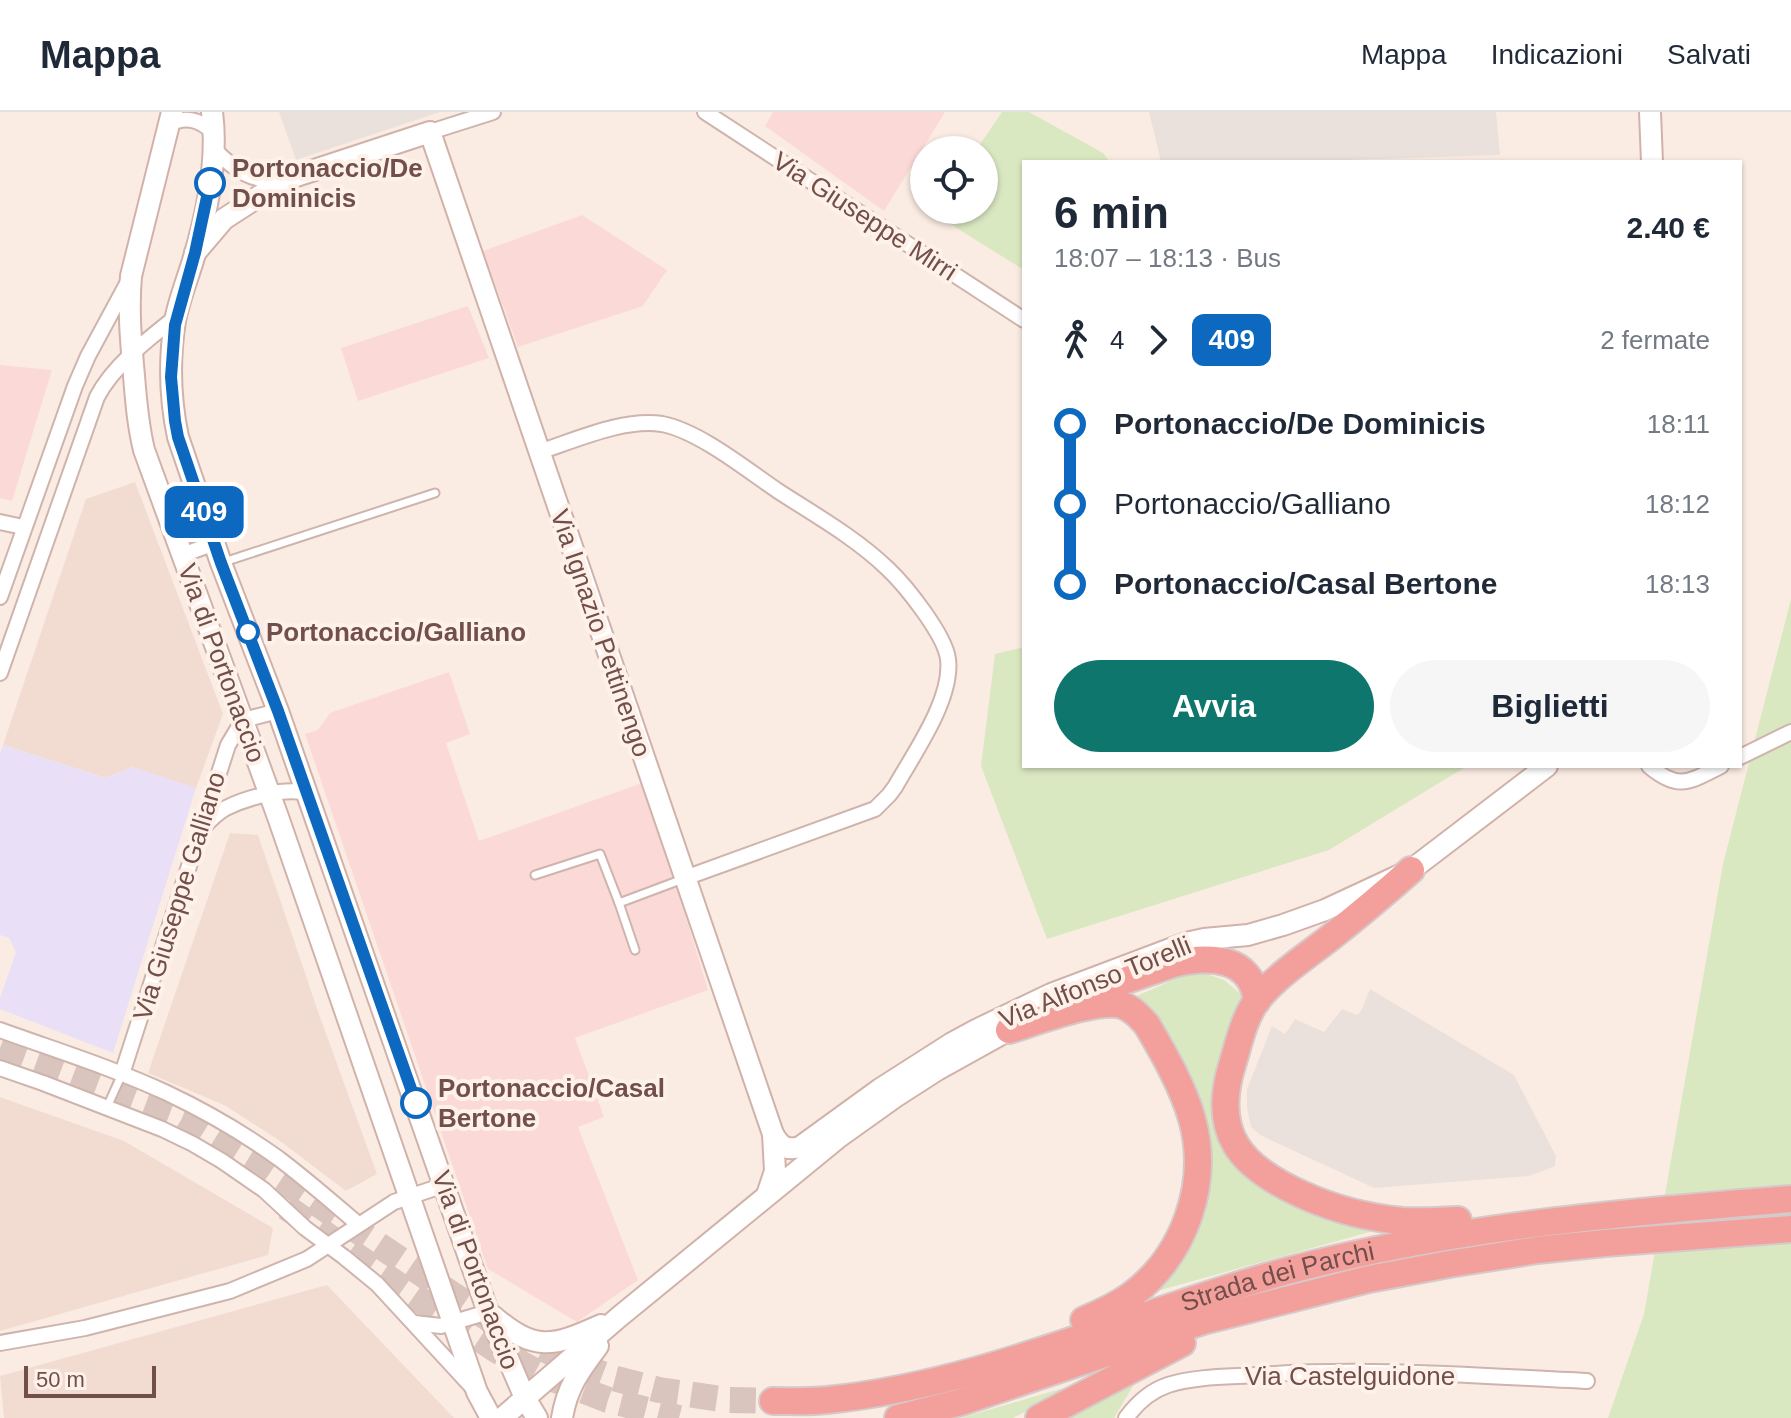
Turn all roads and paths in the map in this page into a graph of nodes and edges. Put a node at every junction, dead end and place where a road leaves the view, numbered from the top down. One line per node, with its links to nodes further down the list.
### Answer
1 (212, 112): 7 (main road)
2 (493, 112): 6 (street)
3 (705, 112): 13 (street, Via Giuseppe Mirri)
4 (1650, 112): 8 (main road)
5 (170, 118): 7 (street); 11 (main road, Via di Portonaccio)
6 (430, 132): 9 (main road); 15 (main road, Via Ignazio Pettinengo)
7 (215, 142): 9 (street); 10 (main road, Via di Portonaccio)
8 (1652, 160)
9 (284, 180): 10 (main road)
10 (195, 253): 12 (main road, Via di Portonaccio)
11 (131, 276): 14 (main road, Via di Portonaccio); 18 (street)
12 (176, 317): 14 (street); 19 (main road, Via di Portonaccio)
13 (1022, 319)
14 (132, 355): 20 (main road, Via di Portonaccio); 22 (street)
15 (539, 452): 35 (main road, Via Ignazio Pettinengo); 35 (street)
16 (435, 493): 19 (lane)
17 (0, 522): 18 (street)
18 (23, 527): 21 (street)
19 (218, 553): 20 (street); 23 (main road, Via di Portonaccio)
20 (182, 555): 24 (main road, Via di Portonaccio)
21 (0, 597)
22 (0, 673)
23 (278, 711): 24 (street); 30 (main road, Via di Portonaccio)
24 (243, 720): 31 (main road, Via di Portonaccio); 32 (street, Via Giuseppe Galliano)
25 (1791, 732): 26 (street)
26 (1742, 756)
27 (1544, 768): 33 (main road, Via Alfonso Torelli)
28 (1652, 768): 29 (street)
29 (1717, 768)
30 (306, 793): 31 (street); 45 (main road, Via di Portonaccio)
31 (270, 794): 32 (street); 47 (main road, Via di Portonaccio)
32 (201, 829): 42 (street, Via Giuseppe Galliano)
33 (1411, 870): 38 (highway); 44 (main road, Via Alfonso Torelli)
34 (535, 875): 36 (lane)
35 (685, 878): 36 (lane); 44 (main road, Via Ignazio Pettinengo)
36 (619, 903): 37 (lane)
37 (635, 950)
38 (1257, 1001): 40 (highway); 49 (highway)
39 (0, 1030): 42 (street)
40 (1009, 1030): 46 (main road, Via Alfonso Torelli); 59 (highway)
41 (0, 1068): 43 (street)
42 (122, 1074): 43 (lane); 50 (street)
43 (107, 1107): 52 (street)
44 (773, 1134): 46 (main road, Via Ignazio Pettinengo)
45 (444, 1185): 47 (street); 53 (main road, Via di Portonaccio)
46 (767, 1195): 55 (main road, Via Alfonso Torelli)
47 (408, 1196): 50 (street); 57 (main road, Via di Portonaccio)
48 (1791, 1199): 49 (highway, Strada dei Parchi)
49 (1574, 1218): 59 (highway, Strada dei Parchi)
50 (358, 1224): 52 (street)
51 (1791, 1229): 54 (highway, Strada dei Parchi)
52 (329, 1246): 56 (street); 58 (street)
53 (488, 1312): 55 (main road); 57 (street); 62 (main road, Via di Portonaccio)
54 (1229, 1314): 68 (highway, Strada dei Parchi); 69 (highway)
55 (619, 1317): 62 (main road, Via Alfonso Torelli); 67 (main road)
56 (414, 1323): 57 (street); 61 (street)
57 (453, 1323): 61 (main road, Via di Portonaccio)
58 (0, 1343)
59 (948, 1379): 63 (highway, Strada dei Parchi)
60 (1587, 1381): 70 (street, Via Castelguidone)
61 (477, 1392): 64 (main road, Via di Portonaccio)
62 (525, 1398): 65 (main road, Via Alfonso Torelli); 66 (main road, Via di Portonaccio)
63 (773, 1401)
64 (491, 1418)
65 (502, 1418)
66 (537, 1418)
67 (562, 1418)
68 (898, 1418)
69 (1039, 1418)
70 (1126, 1418)

